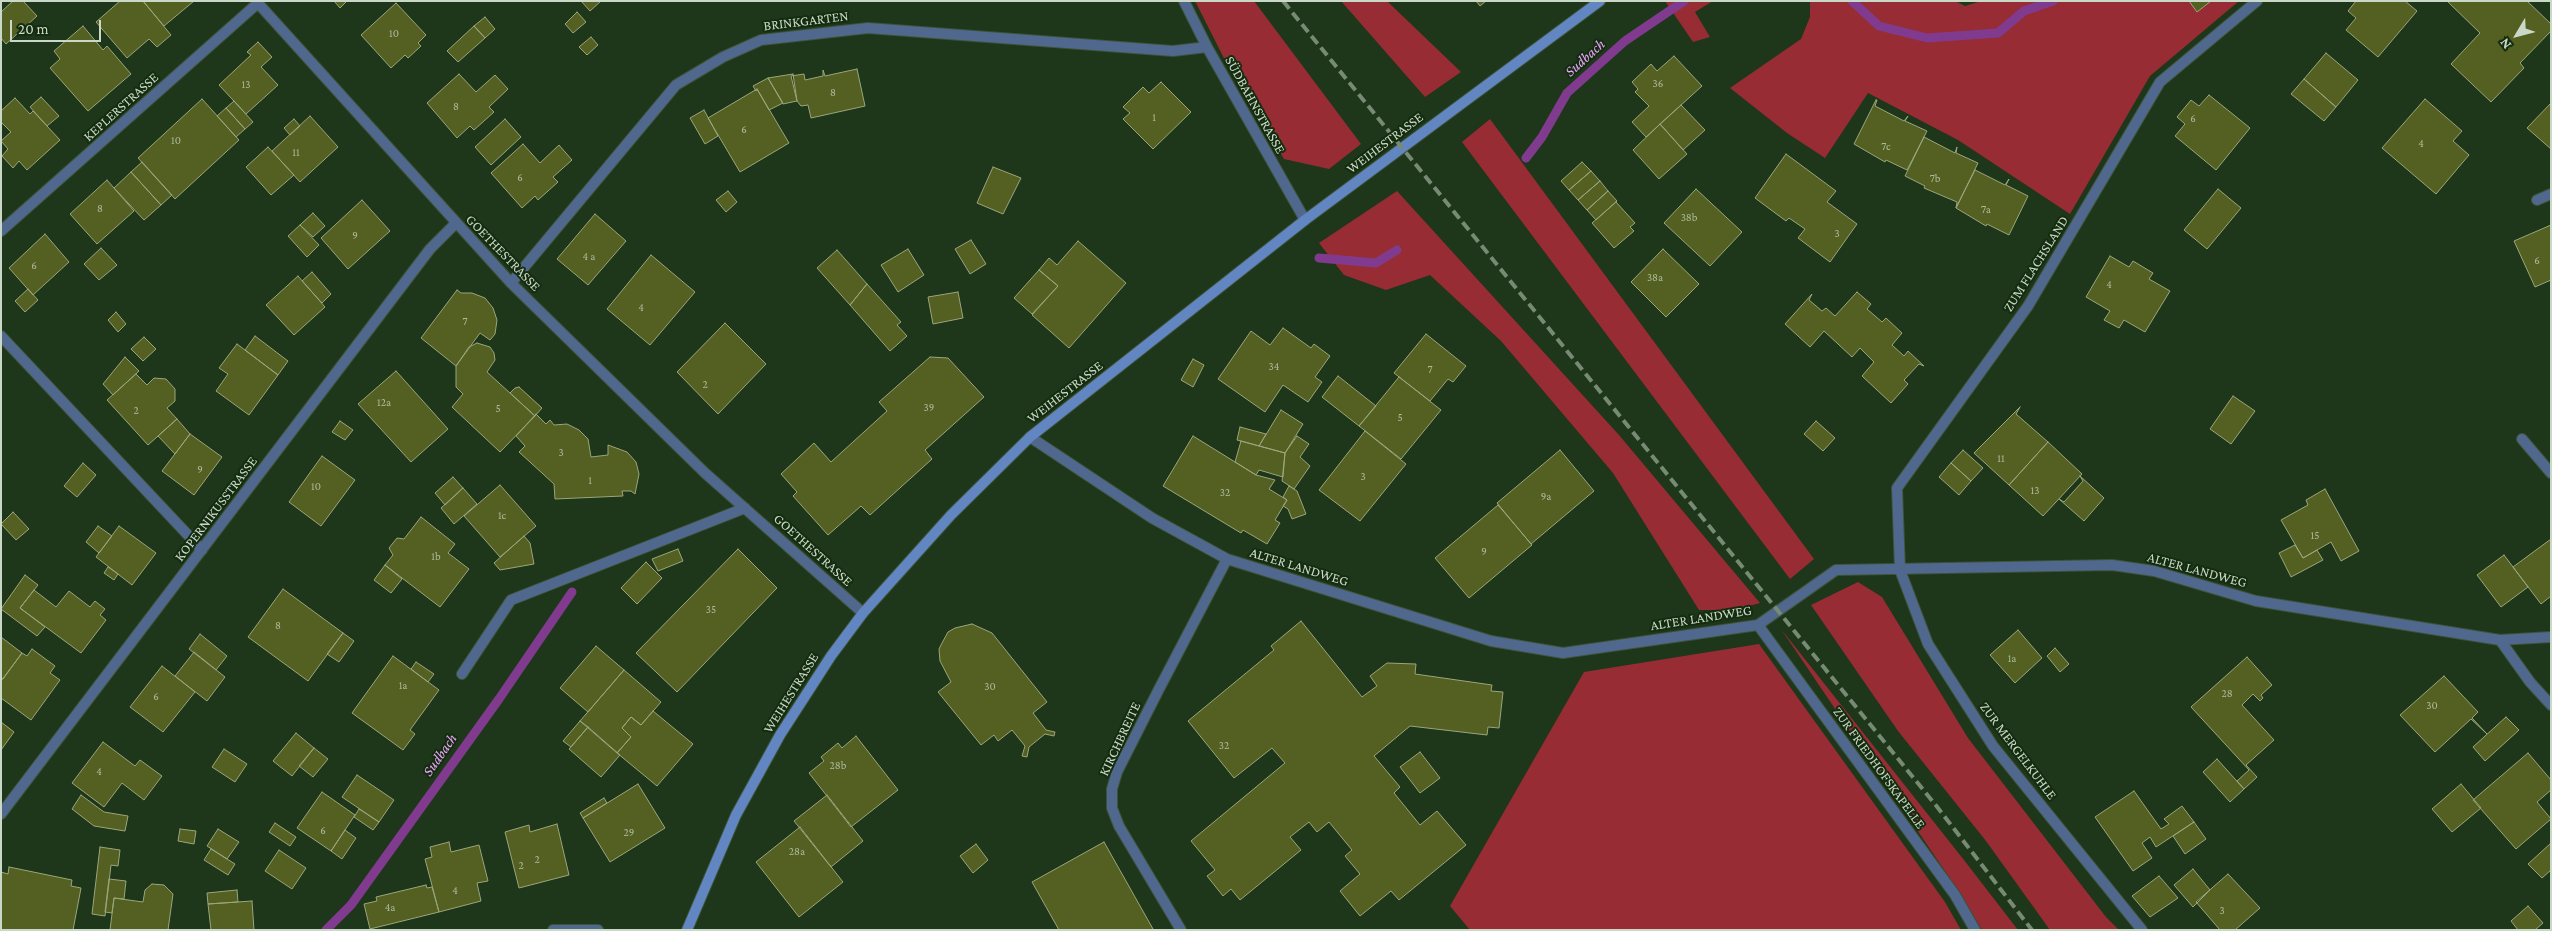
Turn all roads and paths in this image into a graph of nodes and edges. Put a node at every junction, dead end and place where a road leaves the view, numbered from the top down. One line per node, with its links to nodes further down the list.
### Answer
1 (1184, 1): 5 (street, SÜDBAHNSTRASSE)
2 (1600, 1): 8 (main road, WEIHESTRASSE)
3 (2257, 1): 19 (street, ZUM FLACHSLAND)
4 (257, 2): 9 (street, GOETHESTRASSE); 10 (street, KEPLERSTRASSE)
5 (1207, 47): 8 (street, SÜDBAHNSTRASSE); 11 (street, BRINKGARTEN)
6 (2551, 194): 7 (street)
7 (2537, 200)
8 (1305, 220): 13 (main road, WEIHESTRASSE)
9 (456, 223): 11 (street, GOETHESTRASSE); 17 (street, KOPERNIKUSSTRASSE)
10 (1, 231)
11 (511, 283): 16 (street, GOETHESTRASSE)
12 (1, 336): 17 (street)
13 (1030, 437): 18 (street, ALTER LANDWEG); 20 (main road, WEIHESTRASSE)
14 (2522, 439): 15 (street)
15 (2551, 474)
16 (745, 508): 20 (street, GOETHESTRASSE); 24 (street)
17 (202, 550): 26 (street, KOPERNIKUSSTRASSE)
18 (1227, 559): 21 (street, ALTER LANDWEG); 30 (street, KIRCHBREITE)
19 (1900, 570): 21 (street, ALTER LANDWEG); 23 (street, ALTER LANDWEG); 32 (street, ZUR MERGELKUHLE)
20 (863, 613): 29 (main road, WEIHESTRASSE)
21 (1758, 624): 31 (street, ZUR FRIEDHOFSKAPELLE)
22 (2551, 637): 23 (street, ALTER LANDWEG)
23 (2500, 640): 25 (street)
24 (462, 674)
25 (2551, 705)
26 (1, 814)
27 (553, 930): 28 (street)
28 (598, 930)
29 (687, 930)
30 (1181, 930)
31 (1975, 930)
32 (2142, 930)

